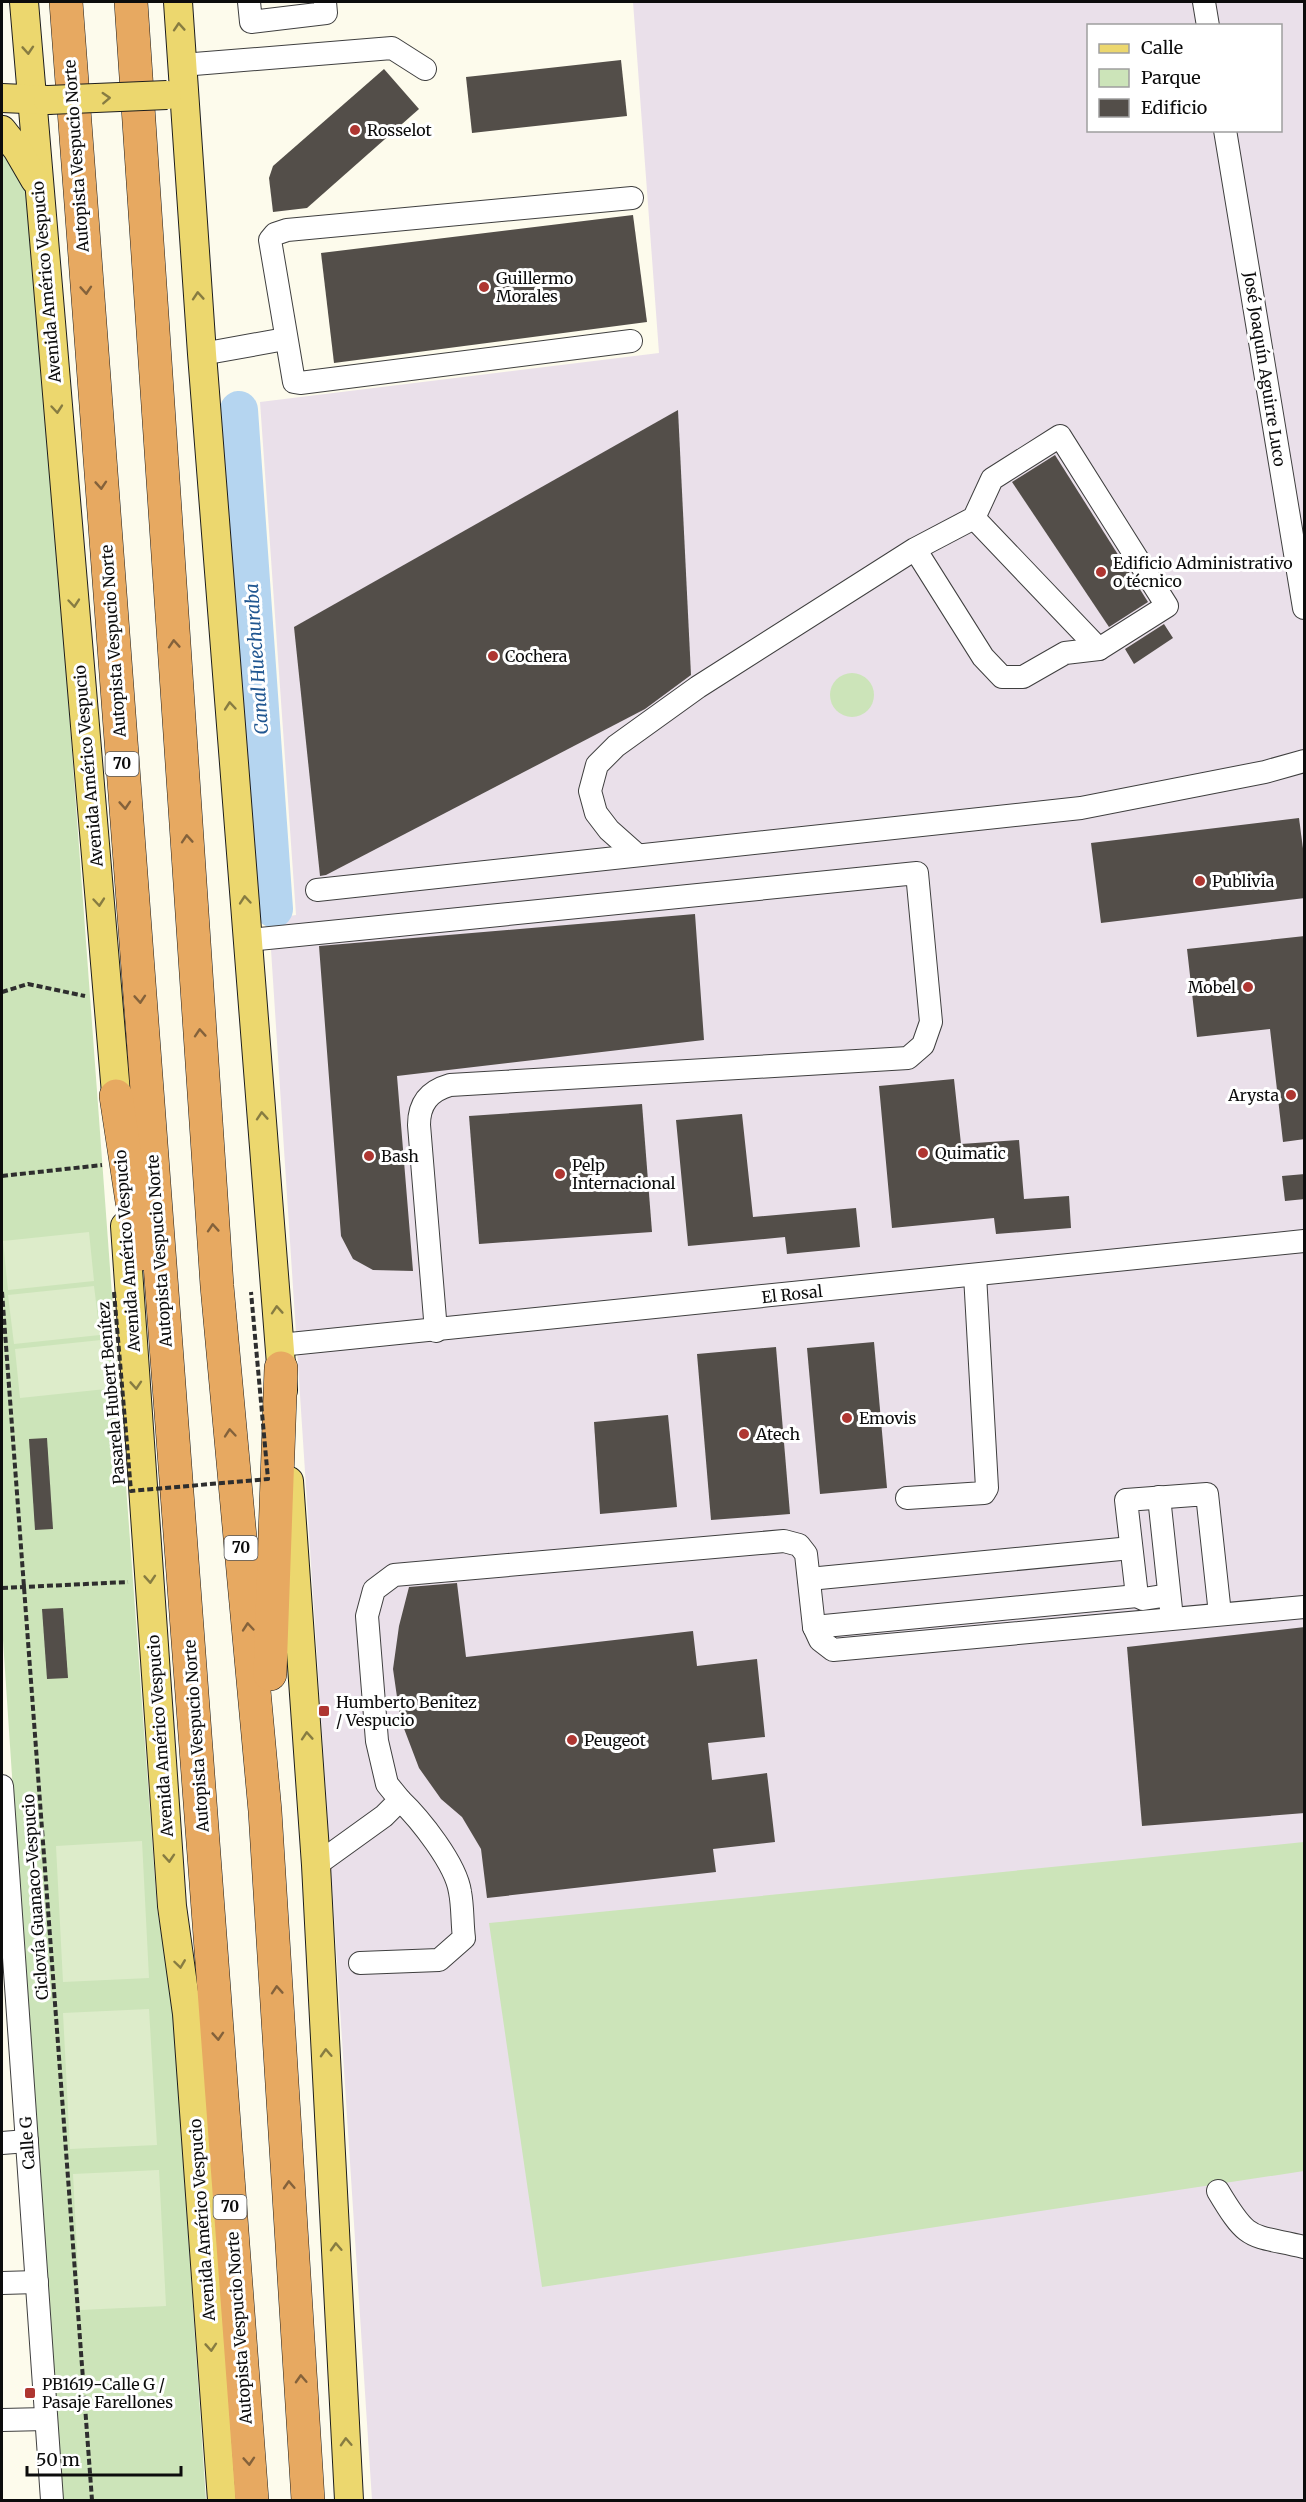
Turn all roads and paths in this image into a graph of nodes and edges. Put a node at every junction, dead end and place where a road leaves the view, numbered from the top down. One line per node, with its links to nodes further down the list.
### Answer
1 (24, 2): 13 (main road, Avenida Américo Vespucio, one-way to 13)
2 (66, 2): 41 (highway, Autopista Vespucio Norte / 70, one-way to 41)
3 (131, 2): 55 (highway, 70, one-way to 3)
4 (178, 2): 9 (main road, one-way to 4)
5 (249, 2): 6 (street)
6 (325, 2)
7 (1204, 2): 8 (street)
8 (1208, 24)
9 (182, 65): 10 (street); 11 (main road)
10 (424, 69)
11 (175, 95): 13 (main road, one-way to 11, bridge); 20 (main road, one-way to 11)
12 (2, 98): 13 (main road)
13 (39, 100): 16 (main road, Avenida Américo Vespucio)
14 (2, 130): 16 (main road)
15 (1225, 132): 23 (street, José Joaquín Aguirre Luco)
16 (38, 186): 29 (main road, Avenida Américo Vespucio, one-way to 29)
17 (632, 198): 18 (street)
18 (285, 339): 19 (street); 20 (street)
19 (631, 340)
20 (202, 354): 28 (main road, one-way to 20)
21 (974, 518): 22 (street); 24 (street); 24 (street)
22 (915, 549): 24 (street); 26 (street)
23 (1305, 608)
24 (1099, 649)
25 (1305, 761): 26 (street)
26 (636, 854): 27 (street)
27 (317, 890)
28 (249, 940): 37 (street); 38 (main road, one-way to 28)
29 (116, 1096): 41 (highway); 44 (main road, Avenida Américo Vespucio, one-way to 44)
30 (105, 1164): 31 (path)
31 (2, 1176)
32 (1305, 1241): 33 (street, El Rosal)
33 (975, 1275): 37 (street, El Rosal); 40 (street)
34 (2, 1292): 45 (path, Ciclovía Guanaco-Vespucio)
35 (114, 1292): 36 (path, Pasarela Hubert Benítez, bridge)
36 (252, 1292)
37 (436, 1331): 38 (street, El Rosal)
38 (281, 1357): 55 (highway); 56 (main road, one-way to 38)
39 (1159, 1497): 42 (street); 47 (street); 50 (street)
40 (907, 1498)
41 (180, 1526): 70 (highway, Autopista Vespucio Norte / 70, one-way to 70)
42 (1131, 1548): 43 (street); 48 (street)
43 (809, 1579): 52 (street); 54 (street)
44 (150, 1581): 45 (path); 69 (main road, Avenida Américo Vespucio, one-way to 69)
45 (24, 1587): 46 (path); 68 (path, Ciclovía Guanaco-Vespucio)
46 (2, 1588)
47 (1169, 1595): 48 (street); 51 (street)
48 (1137, 1596): 52 (street)
49 (1305, 1607): 50 (street)
50 (1220, 1614): 51 (street)
51 (1172, 1619): 52 (street)
52 (814, 1627)
53 (2, 1786): 58 (street, Calle G)
54 (400, 1800): 56 (street); 57 (street)
55 (266, 1811): 71 (highway, 70, one-way to 55)
56 (316, 1865): 72 (main road, one-way to 56)
57 (360, 1963)
58 (9, 1997): 59 (street, Calle G)
59 (27, 2141): 60 (street); 63 (street, Calle G)
60 (2, 2143)
61 (1218, 2191): 62 (street)
62 (1305, 2247)
63 (37, 2282): 64 (street); 65 (street, Calle G)
64 (2, 2283)
65 (46, 2418): 66 (street); 67 (street, Calle G)
66 (2, 2420)
67 (52, 2500)
68 (92, 2500)
69 (222, 2500)
70 (252, 2500)
71 (308, 2500)
72 (349, 2500)

